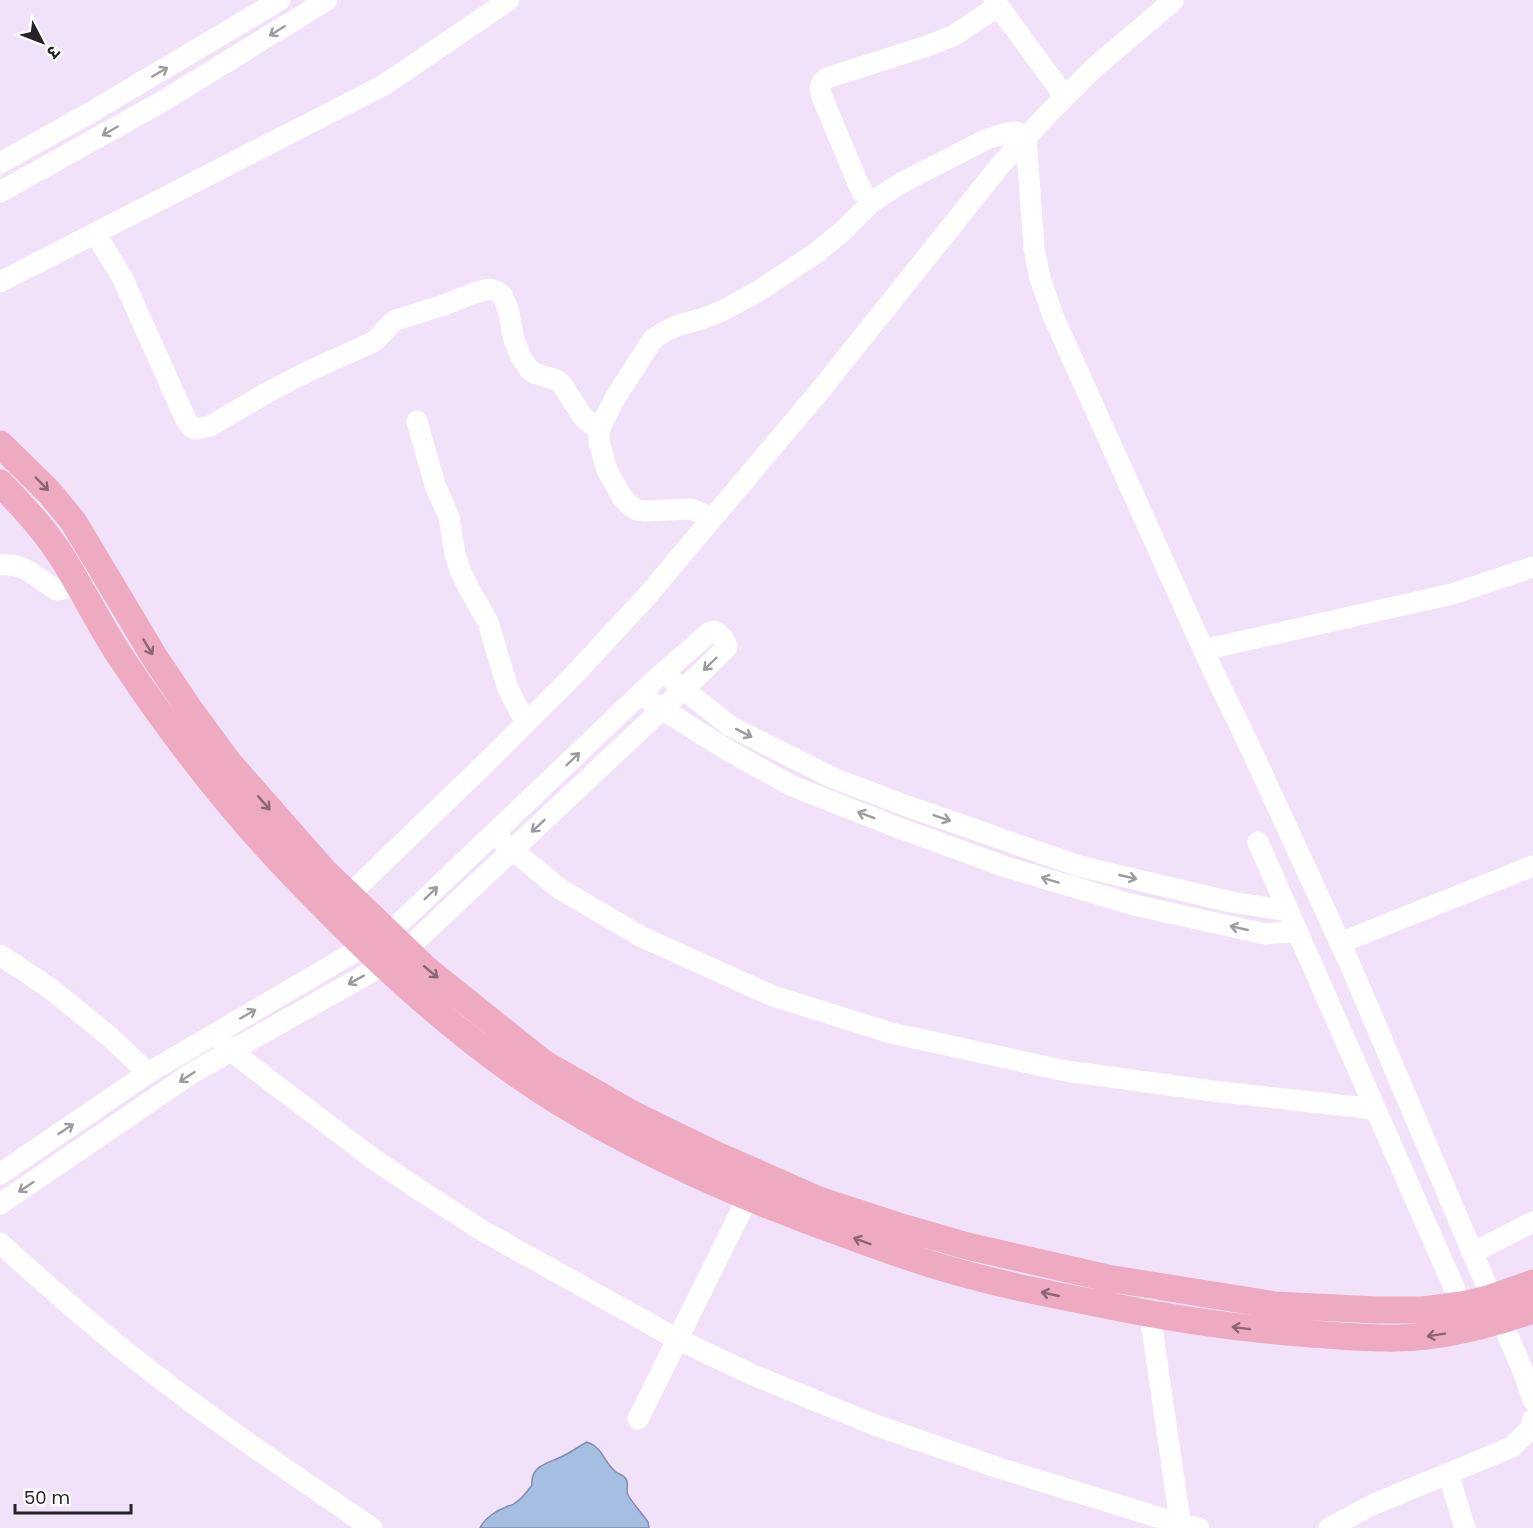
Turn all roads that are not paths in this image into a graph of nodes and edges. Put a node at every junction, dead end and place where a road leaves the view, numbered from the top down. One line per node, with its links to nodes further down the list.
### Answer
1 (280, 0): 8 (street, one-way to 1)
2 (327, 0): 9 (street, one-way to 9)
3 (509, 0): 11 (street)
4 (1173, 1): 6 (street)
5 (996, 3): 6 (street); 10 (street)
6 (1065, 97): 7 (street)
7 (1026, 137): 10 (street); 17 (street); 22 (street)
8 (0, 163)
9 (0, 192)
10 (872, 202): 14 (street)
11 (95, 233): 12 (street); 14 (street)
12 (0, 282)
13 (417, 421): 27 (street)
14 (599, 430): 17 (street)
15 (0, 444): 20 (main road, one-way to 20)
16 (0, 483): 21 (main road)
17 (712, 518): 27 (street)
18 (0, 565): 21 (street)
19 (1533, 567): 22 (street)
20 (101, 568): 21 (street); 32 (main road, one-way to 32)
21 (78, 583): 36 (main road)
22 (1203, 650): 35 (street)
23 (663, 674): 24 (street); 24 (street, one-way to 24); 25 (street)
24 (684, 689): 26 (street); 33 (street, one-way to 33)
25 (640, 695): 26 (street); 28 (street, one-way to 25)
26 (662, 709): 30 (street, one-way to 30); 34 (street, one-way to 26)
27 (526, 723): 32 (street)
28 (493, 834): 30 (street); 37 (street, one-way to 28)
29 (1258, 842): 33 (street)
30 (512, 850): 37 (street); 42 (street)
31 (1533, 866): 35 (street)
32 (349, 895): 37 (main road)
33 (1288, 911): 34 (street)
34 (1296, 931): 42 (street)
35 (1340, 943): 48 (street)
36 (365, 946): 37 (main road); 39 (street, one-way to 36)
37 (393, 949): 40 (street, one-way to 40); 44 (main road)
38 (0, 955): 41 (street)
39 (215, 1034): 40 (street); 41 (street)
40 (231, 1051): 45 (street, one-way to 45); 55 (street)
41 (148, 1073): 43 (street, one-way to 41)
42 (1375, 1109): 54 (street)
43 (0, 1174)
44 (753, 1185): 50 (main road); 53 (main road, one-way to 44); 55 (street)
45 (0, 1204)
46 (1533, 1222): 48 (street)
47 (0, 1243): 61 (street)
48 (1472, 1253): 51 (street)
49 (1533, 1283): 51 (main road)
50 (1148, 1284): 53 (street); 54 (main road)
51 (1496, 1309): 52 (main road); 54 (main road); 56 (street)
52 (1533, 1310)
53 (1150, 1314): 54 (main road, one-way to 53); 60 (street)
54 (1467, 1317)
55 (677, 1339): 57 (street); 60 (street)
56 (1533, 1400)
57 (638, 1419)
58 (1533, 1419): 59 (street)
59 (1448, 1473): 62 (street); 63 (street)
60 (1187, 1527)
61 (372, 1528)
62 (1329, 1528)
63 (1465, 1528)

